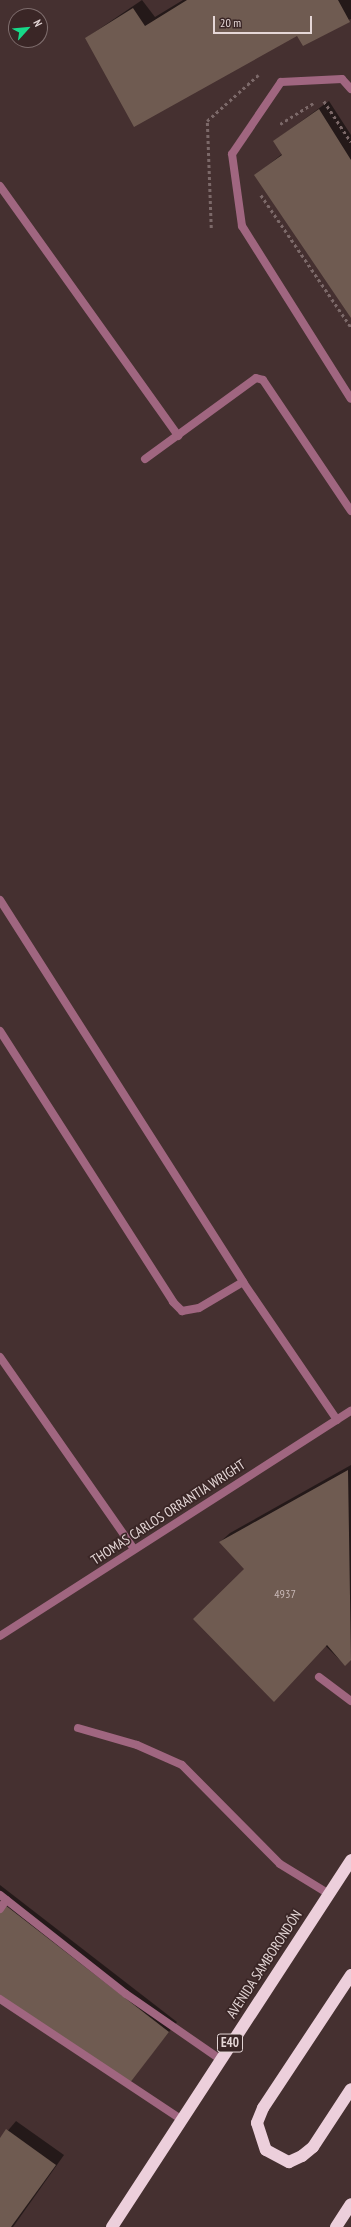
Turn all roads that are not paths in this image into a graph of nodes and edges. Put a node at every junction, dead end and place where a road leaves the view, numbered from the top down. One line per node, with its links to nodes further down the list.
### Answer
1 (351, 89): 3 (street)
2 (0, 186): 4 (street)
3 (351, 400)
4 (178, 436): 5 (street); 6 (street)
5 (144, 459)
6 (351, 511)
7 (0, 900): 9 (street)
8 (0, 1031): 9 (street)
9 (244, 1282): 12 (street)
10 (0, 1357): 13 (street)
11 (351, 1411): 12 (street, THOMAS CARLOS ORRANTIA WRIGHT)
12 (337, 1420): 13 (street, THOMAS CARLOS ORRANTIA WRIGHT)
13 (134, 1549): 14 (street, THOMAS CARLOS ORRANTIA WRIGHT)
14 (0, 1636)
15 (319, 1677): 16 (street)
16 (351, 1701)
17 (78, 1728): 19 (street)
18 (351, 1860): 19 (highway, AVENIDA SAMBORONDÓN / E40)
19 (329, 1894): 24 (highway, AVENIDA SAMBORONDÓN / E40)
20 (3, 1897): 21 (street); 24 (street)
21 (0, 1909)
22 (351, 1975): 25 (highway)
23 (0, 1999): 26 (street)
24 (220, 2059): 26 (highway, AVENIDA SAMBORONDÓN / E40)
25 (351, 2089)
26 (182, 2120): 28 (highway, AVENIDA SAMBORONDÓN / E40)
27 (349, 2211): 29 (highway)
28 (112, 2227)
29 (336, 2227)

